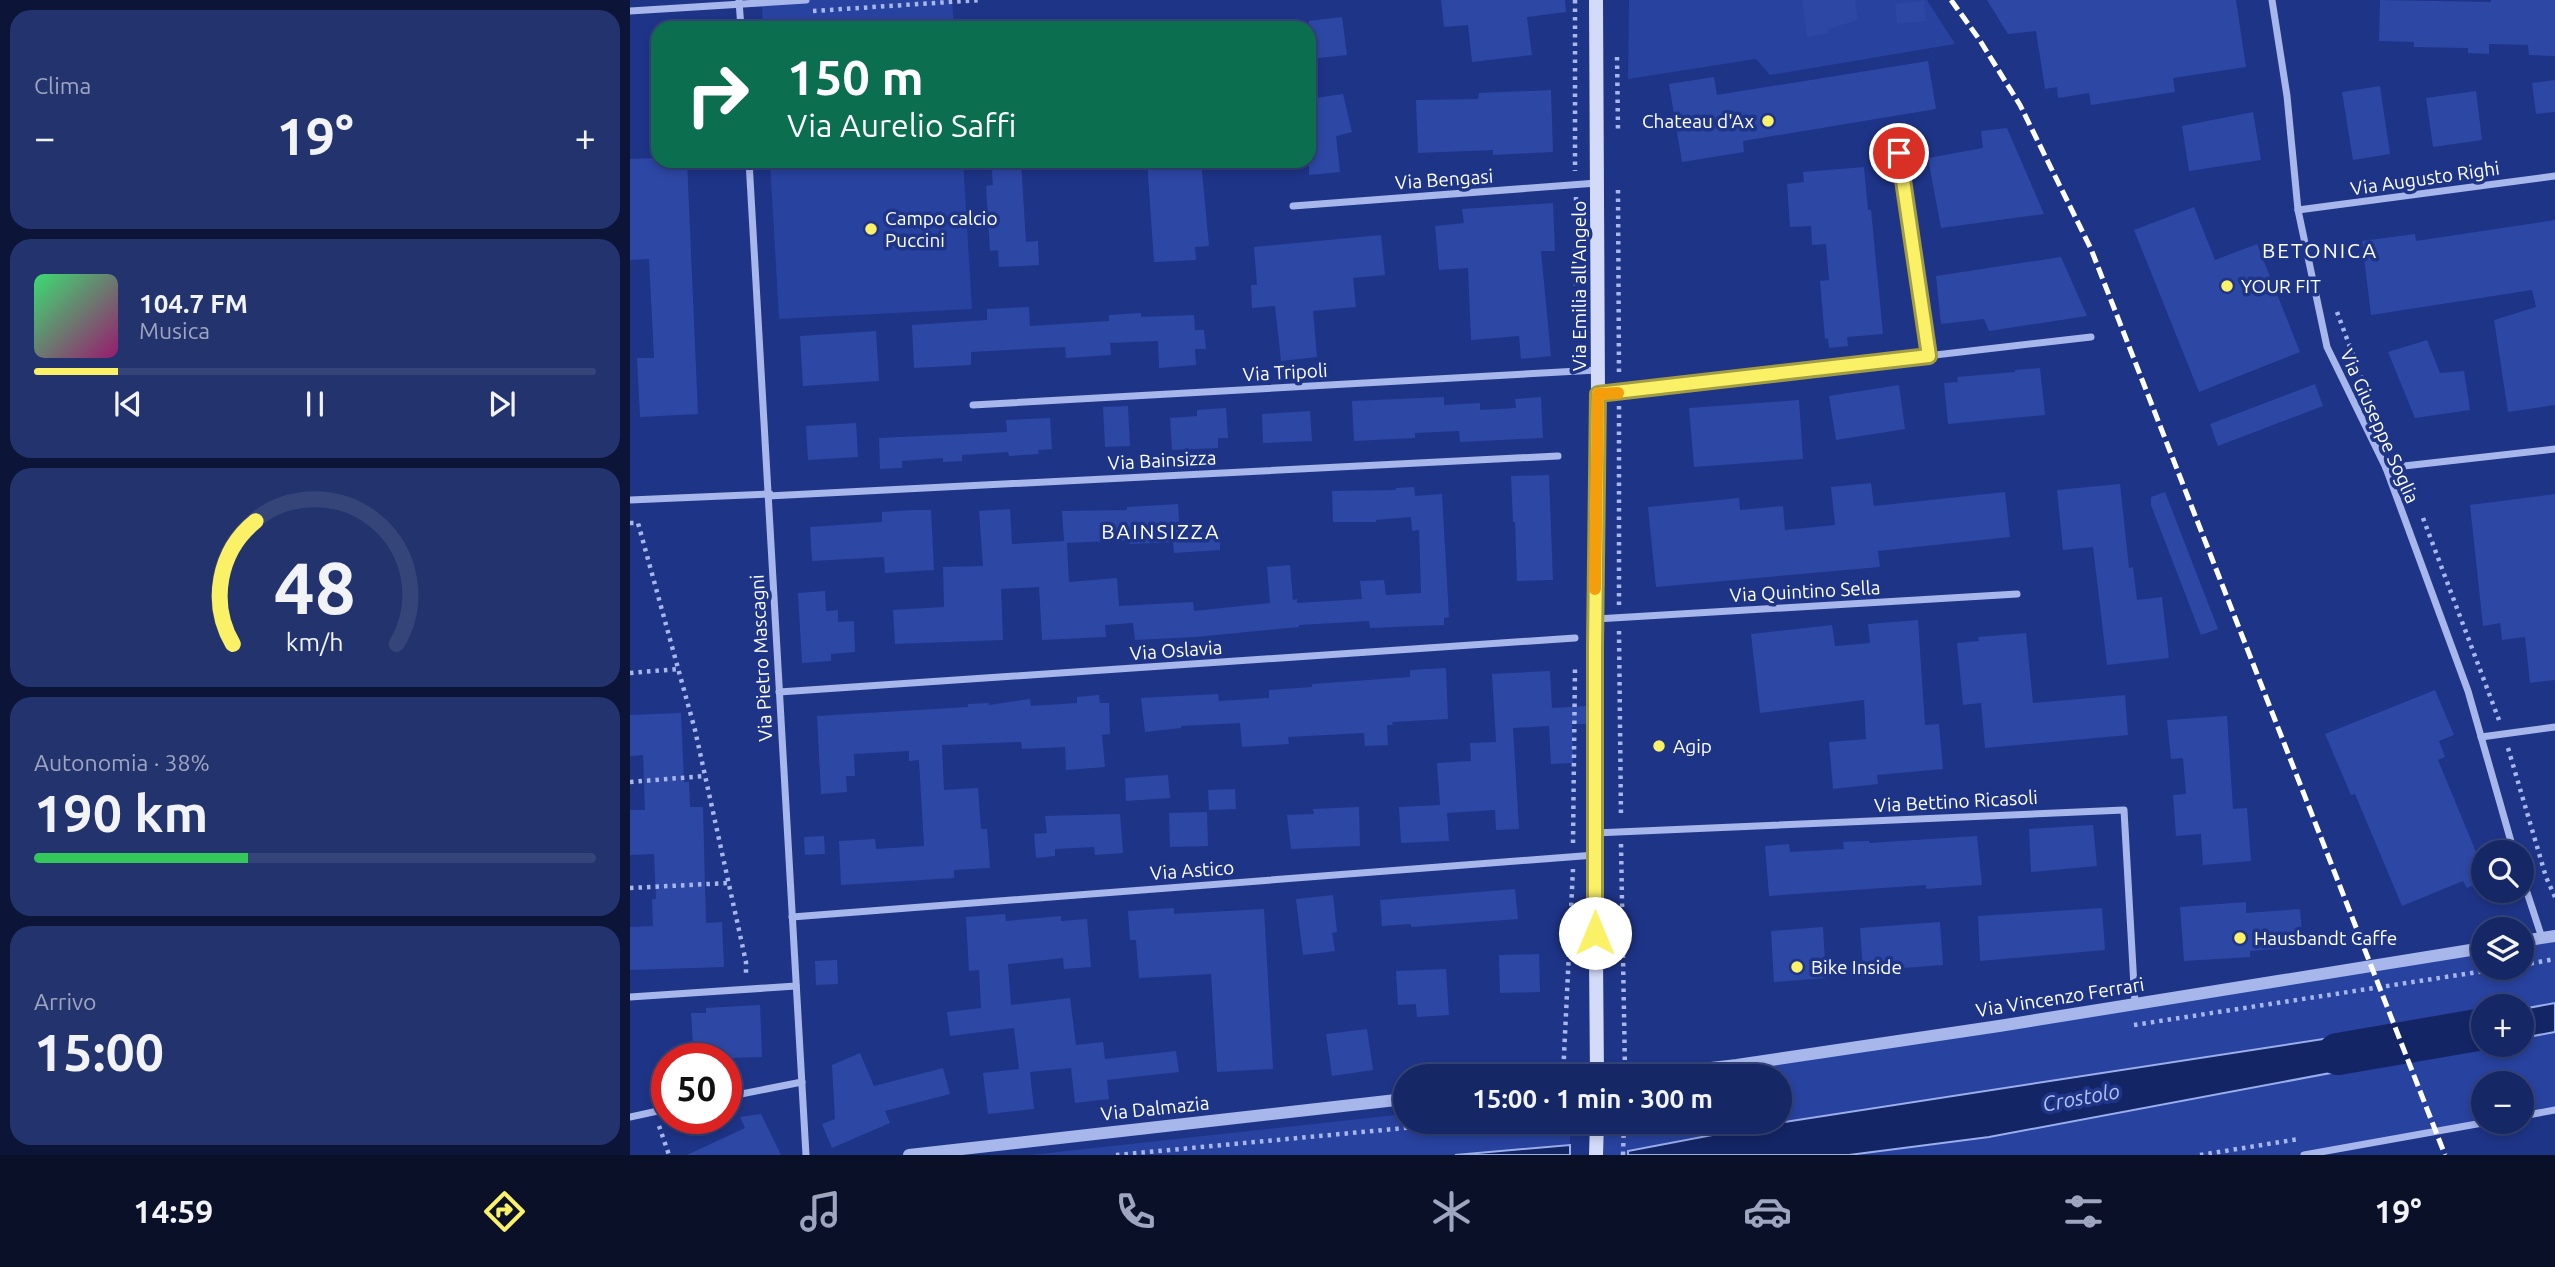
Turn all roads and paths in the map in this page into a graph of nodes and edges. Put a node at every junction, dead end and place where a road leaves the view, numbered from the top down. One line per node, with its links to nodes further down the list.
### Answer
1 (806, 0): 5 (street)
2 (1574, 0): 15 (path)
3 (1597, 0): 13 (main road, Via Emilia all'Angelo)
4 (2272, 0): 17 (street, Via Giuseppe Soglia)
5 (739, 2): 6 (street); 7 (street)
6 (630, 10)
7 (740, 21)
8 (1617, 54): 9 (path)
9 (1618, 141)
10 (1899, 153): 20 (street)
11 (749, 168): 28 (street, Via Pietro Mascagni)
12 (2555, 176): 17 (street, Via Augusto Righi)
13 (1597, 183): 15 (street, Via Bengasi); 21 (main road, Via Emilia all'Angelo)
14 (1618, 183): 22 (path)
15 (1576, 185): 16 (street, Via Bengasi); 18 (path)
16 (1293, 206)
17 (2298, 210): 27 (street, Via Giuseppe Soglia)
18 (1576, 304)
19 (2091, 337): 20 (street)
20 (1929, 356): 22 (street)
21 (1598, 370): 23 (main road, Via Emilia all'Angelo); 24 (street, Via Tripoli)
22 (1619, 393): 23 (street); 32 (path)
23 (1598, 394): 33 (main road, Via Emilia all'Angelo)
24 (973, 405)
25 (2555, 449): 27 (street)
26 (1558, 456): 28 (street, Via Bainsizza)
27 (2386, 468): 39 (street, Via Giuseppe Soglia)
28 (769, 495): 29 (street, Via Bainsizza); 37 (street, Via Pietro Mascagni)
29 (630, 500)
30 (630, 523): 35 (path)
31 (2017, 594): 32 (street, Via Quintino Sella)
32 (1619, 618): 33 (street, Via Quintino Sella); 42 (path)
33 (1595, 619): 43 (main road, Via Emilia all'Angelo)
34 (1575, 638): 37 (street, Via Oslavia); 46 (path)
35 (678, 669): 36 (path); 40 (path)
36 (630, 673)
37 (779, 692): 50 (street, Via Pietro Mascagni)
38 (2555, 727): 39 (street)
39 (2481, 737): 44 (street, Via Giuseppe Soglia)
40 (705, 776): 41 (path); 47 (path)
41 (630, 782)
42 (1621, 832): 43 (street, Via Bettino Ricasoli); 58 (street, Via Bettino Ricasoli); 61 (path)
43 (1595, 834): 45 (main road, Via Emilia all'Angelo)
44 (2511, 840)
45 (1595, 855): 46 (street, Via Astico); 60 (main road, Via Emilia all'Angelo)
46 (1573, 857): 50 (street, Via Astico); 59 (path)
47 (728, 883): 48 (path); 56 (path)
48 (630, 888)
49 (2534, 903): 51 (street)
50 (792, 917): 55 (street, Via Pietro Mascagni)
51 (2549, 937)
52 (2471, 950): 58 (street, Via Vincenzo Ferrari)
53 (2555, 960): 54 (path)
54 (2534, 963)
55 (796, 986): 56 (street); 63 (street, Via Pietro Mascagni)
56 (747, 989): 57 (street)
57 (630, 997)
58 (2135, 1004): 62 (street, Via Vincenzo Ferrari)
59 (1564, 1064)
60 (1597, 1064)
61 (1625, 1064)
62 (1736, 1064)
63 (802, 1082): 64 (street); 76 (street, Via Pietro Mascagni)
64 (742, 1094)
65 (1393, 1100): 77 (street, Via Dalmazia)
66 (2555, 1110): 68 (street)
67 (651, 1113): 69 (street)
68 (2534, 1114)
69 (630, 1117)
70 (2471, 1125): 81 (street)
71 (1393, 1129): 78 (path)
72 (662, 1134): 75 (path)
73 (1597, 1134): 79 (main road)
74 (1623, 1134): 80 (path)
75 (669, 1155)
76 (806, 1155)
77 (909, 1155)
78 (1116, 1155)
79 (1597, 1155)
80 (1623, 1155)
81 (2304, 1155)

